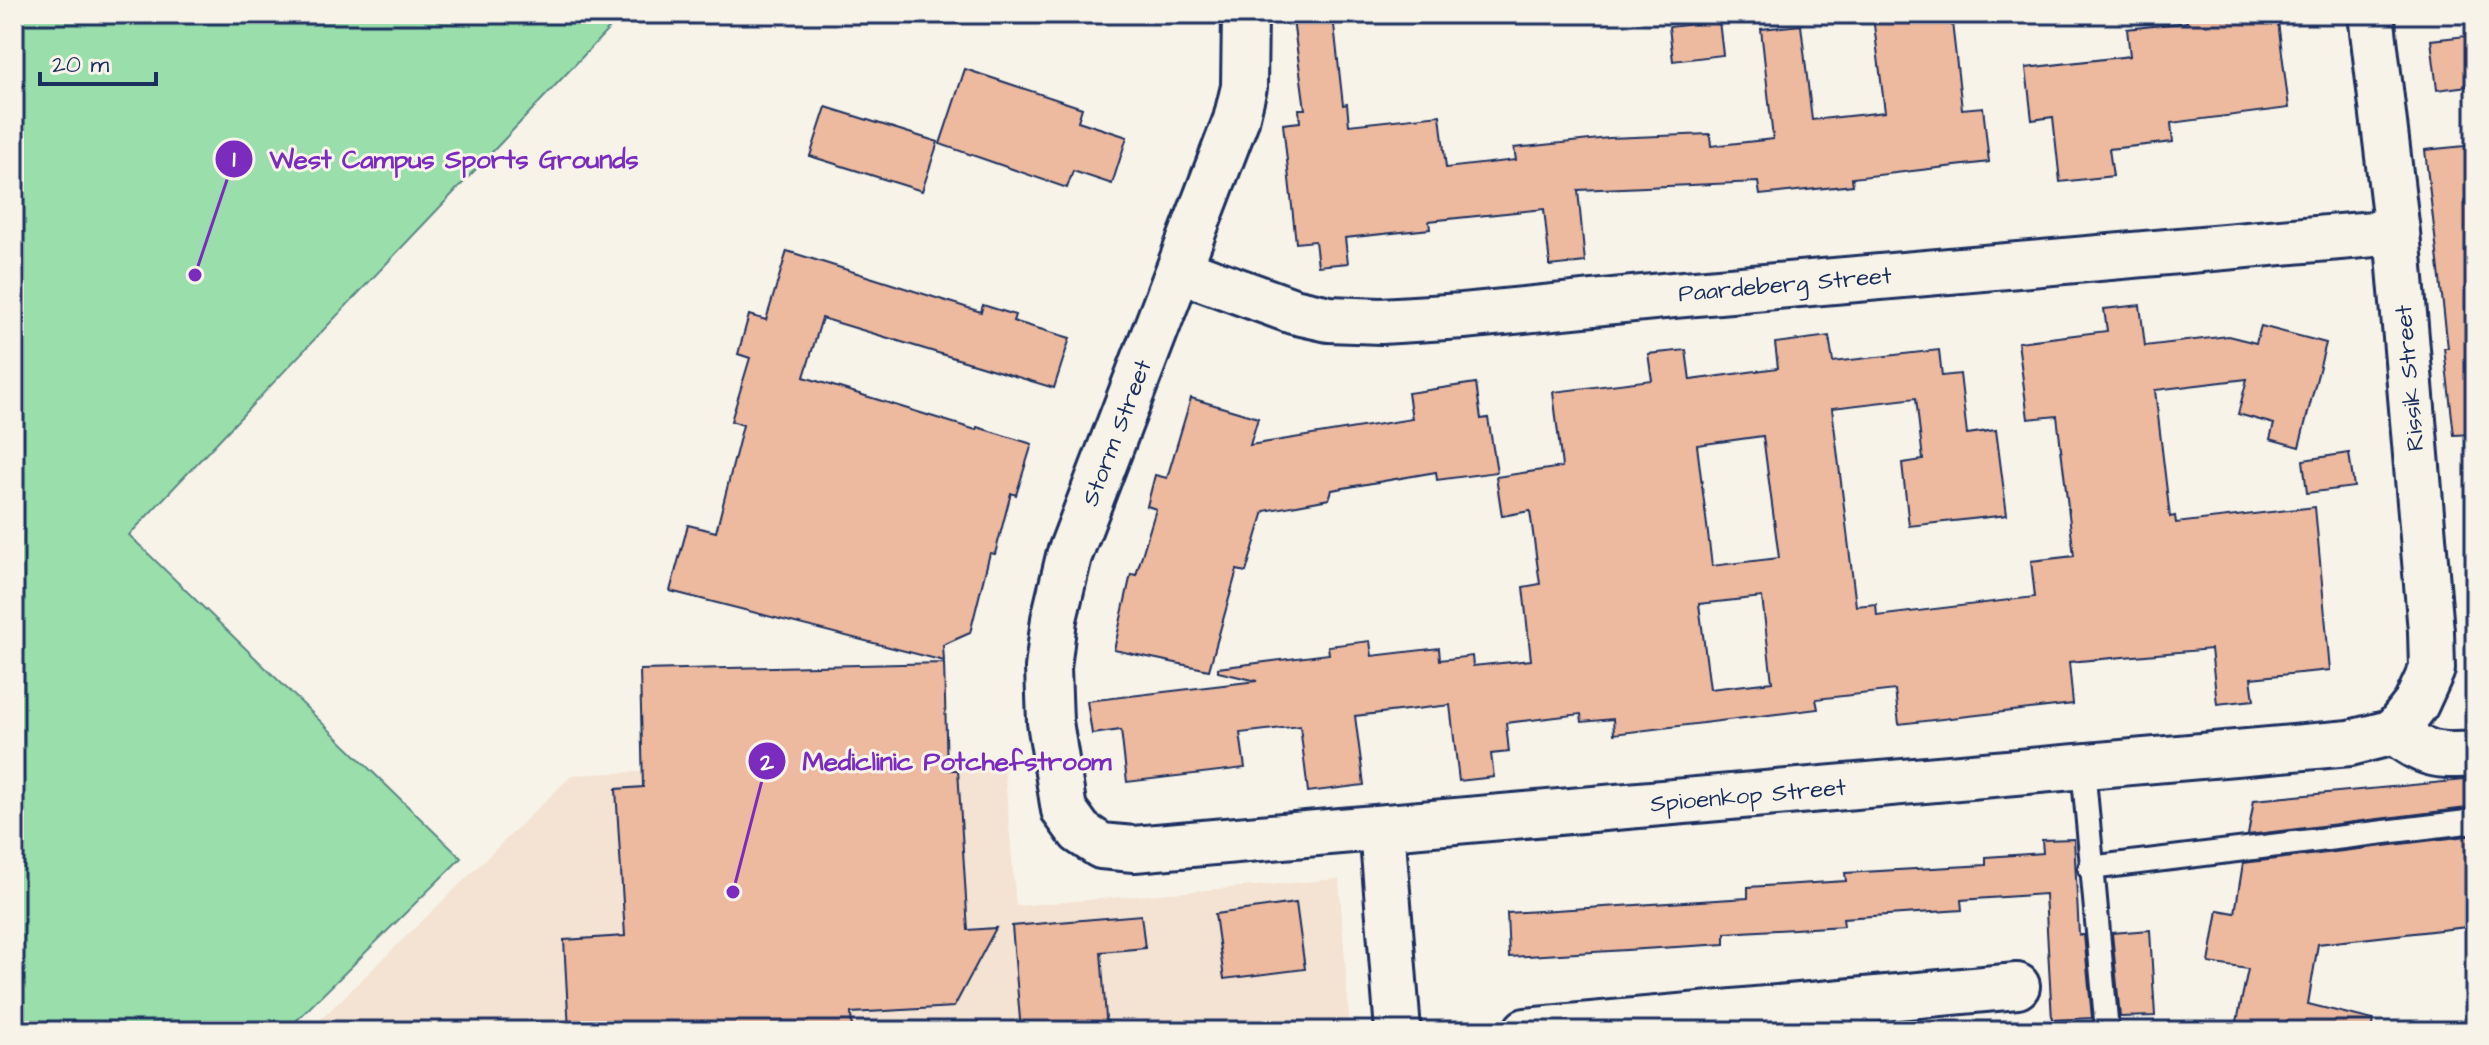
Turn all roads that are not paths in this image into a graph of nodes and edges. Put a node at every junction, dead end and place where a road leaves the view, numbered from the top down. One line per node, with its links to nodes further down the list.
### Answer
1 (1245, 14): 4 (street, Storm Street)
2 (2371, 14): 3 (street, Rissik Street)
3 (2397, 232): 4 (street, Paardeberg Street); 5 (street, Rissik Street)
4 (1180, 270): 10 (street, Storm Street)
5 (2394, 732): 6 (street); 7 (street, Spioenkop Street)
6 (2475, 754)
7 (2083, 767): 9 (street, Spioenkop Street); 11 (lane)
8 (2475, 821): 11 (lane)
9 (1382, 828): 10 (street, Spioenkop Street); 14 (street)
10 (1101, 846)
11 (2090, 868): 16 (lane)
12 (2017, 986): 13 (street)
13 (1610, 1028): 15 (street)
14 (1398, 1031)
15 (1526, 1031)
16 (2107, 1031)

